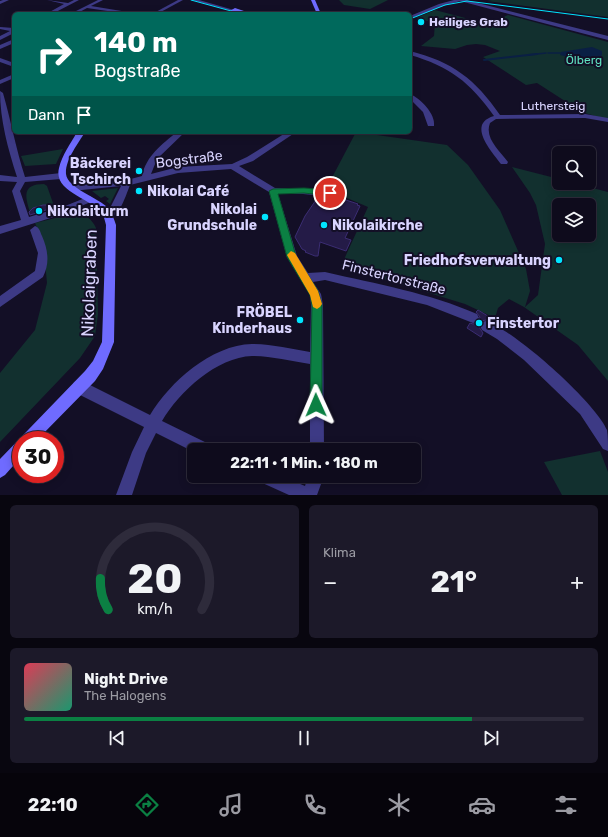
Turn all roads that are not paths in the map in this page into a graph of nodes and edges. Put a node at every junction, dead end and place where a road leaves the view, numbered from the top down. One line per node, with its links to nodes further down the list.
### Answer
1 (7, 0): 9 (street)
2 (49, 0): 10 (street)
3 (77, 0): 10 (street)
4 (101, 0): 11 (street)
5 (181, 0): 15 (street)
6 (194, 0): 16 (street)
7 (313, 0): 18 (street)
8 (460, 0): 19 (street); 26 (street)
9 (0, 3)
10 (68, 4): 12 (street)
11 (86, 7): 13 (street); 14 (street)
12 (52, 12)
13 (76, 12)
14 (123, 12)
15 (158, 12)
16 (231, 12): 17 (street)
17 (242, 12)
18 (318, 12)
19 (412, 17)
20 (0, 28): 21 (street)
21 (12, 29)
22 (0, 31): 23 (street)
23 (12, 31)
24 (12, 32): 25 (street)
25 (0, 38)
26 (608, 38)
27 (12, 42): 28 (street)
28 (0, 47)
29 (412, 53): 36 (street)
30 (0, 60): 31 (street)
31 (12, 64)
32 (12, 77): 33 (street)
33 (0, 82)
34 (0, 93): 43 (street)
35 (412, 98): 38 (street)
36 (498, 117): 37 (street, Luthersteig); 44 (street)
37 (608, 120)
38 (431, 124)
39 (79, 134): 46 (street)
40 (179, 134): 48 (street)
41 (289, 134): 45 (street)
42 (0, 143): 43 (street)
43 (11, 146): 49 (street)
44 (504, 162)
45 (233, 166): 48 (street, Bogstraße); 52 (street, Bogstraße)
46 (61, 176): 49 (street); 51 (street, Nikolaigraben)
47 (0, 178): 49 (street)
48 (146, 178): 50 (street, Bogstraße)
49 (22, 180): 56 (street)
50 (127, 183): 51 (street); 55 (street, Nikolaigraben)
51 (72, 188): 54 (street, Nikolaigraben)
52 (273, 191): 53 (street); 58 (street)
53 (343, 195)
54 (90, 199): 55 (street, Nikolaigraben); 56 (street)
55 (108, 216): 63 (street, Nikolaigraben)
56 (30, 224): 57 (street); 59 (street)
57 (0, 230)
58 (306, 278): 60 (street, Finstertorstraße); 62 (street)
59 (0, 302)
60 (473, 318)
61 (486, 326): 68 (street)
62 (316, 359): 64 (street); 67 (street)
63 (79, 387): 64 (street); 65 (street, Nikolaigraben)
64 (152, 425): 66 (street); 73 (street)
65 (35, 431)
66 (191, 443)
67 (317, 443)
68 (608, 444)
69 (12, 456): 70 (street)
70 (0, 470)
71 (280, 483): 74 (street)
72 (314, 483): 74 (street)
73 (124, 495)
74 (308, 495)

